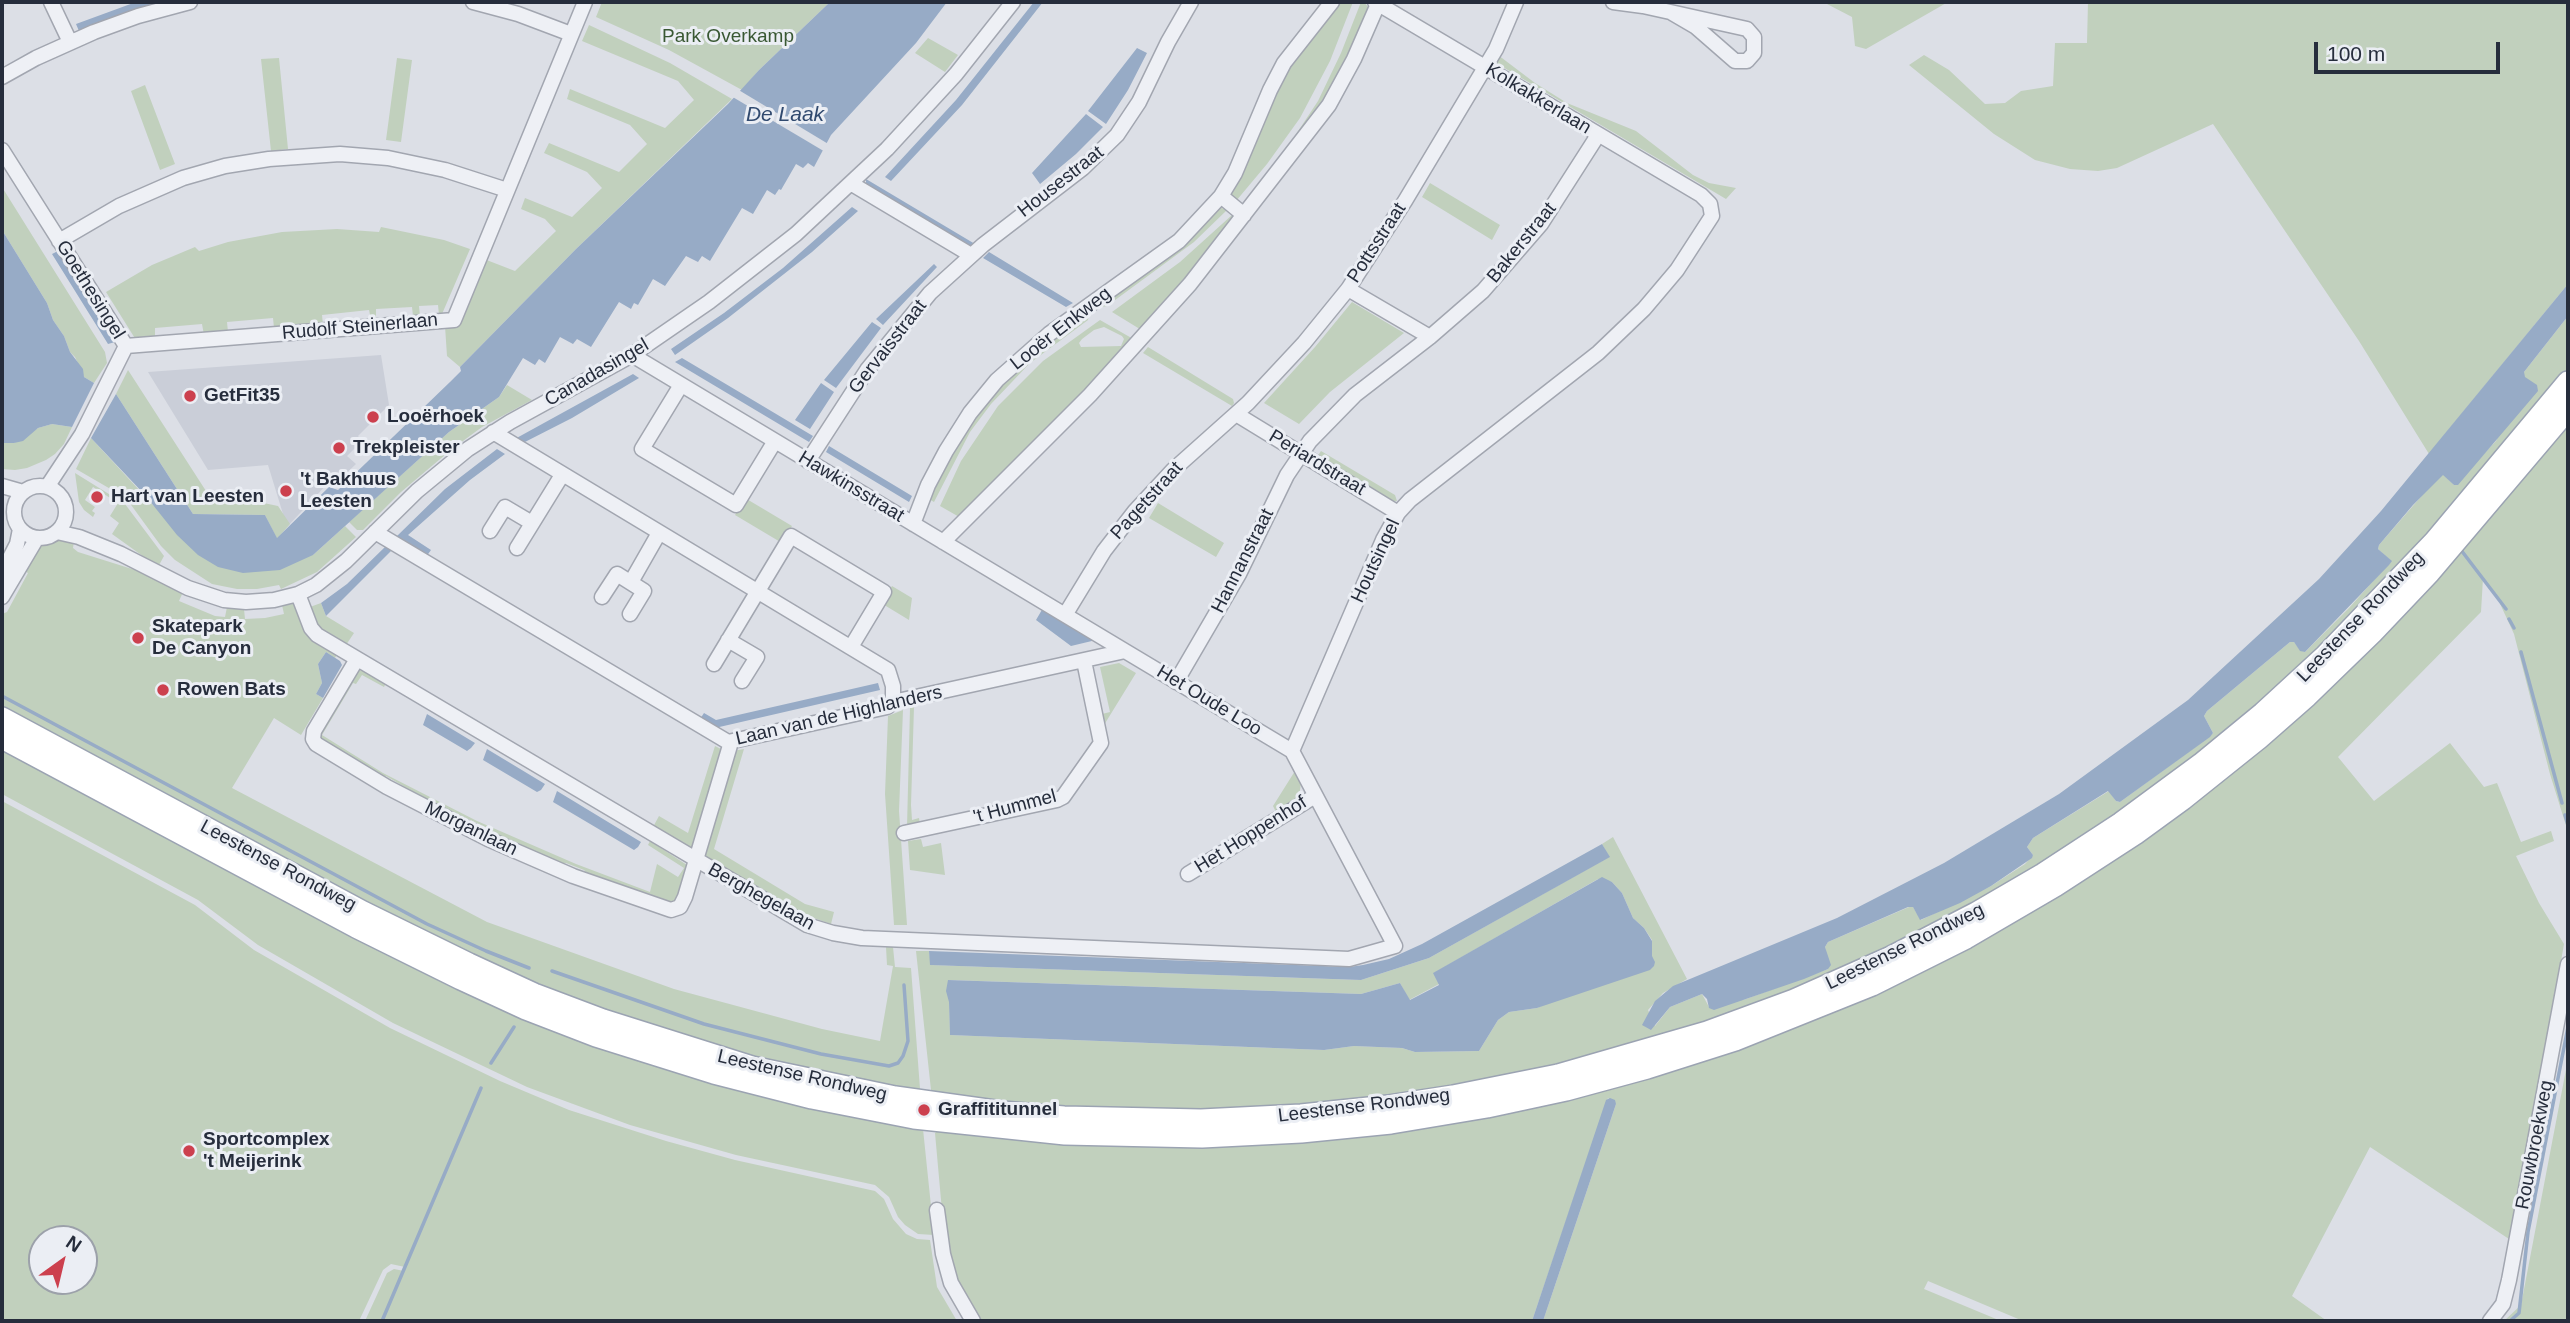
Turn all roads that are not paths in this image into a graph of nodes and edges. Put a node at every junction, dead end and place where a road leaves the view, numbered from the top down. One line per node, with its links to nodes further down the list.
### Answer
1 (51, 2): 13 (street)
2 (190, 2): 13 (street)
3 (473, 2): 12 (street)
4 (584, 2): 12 (street, Rudolf Steinerlaan)
5 (1013, 2): 18 (street, Canadasingel)
6 (1191, 2): 24 (street, Housestraat)
7 (1332, 2): 21 (street, Looër Enkweg)
8 (1516, 2): 14 (street, Pottsstraat)
9 (1613, 2): 11 (street)
10 (1377, 3): 14 (street, Kolkakkerlaan); 22 (street)
11 (1672, 13): 11 (street)
12 (571, 34): 19 (street, Rudolf Steinerlaan)
13 (70, 42): 15 (street)
14 (1485, 67): 16 (street, Kolkakkerlaan); 26 (street, Pottsstraat)
15 (2, 77)
16 (1598, 135): 20 (street, Kolkakkerlaan); 27 (street, Bakerstraat)
17 (2, 150): 23 (street, Goethesingel)
18 (852, 184): 25 (street); 29 (street, Canadasingel)
19 (507, 190): 23 (street); 28 (street, Rudolf Steinerlaan)
20 (1701, 195): 46 (street, Houtsingel)
21 (1221, 196): 22 (street); 49 (street, Looër Enkweg)
22 (1244, 215): 56 (street)
23 (59, 241): 28 (street, Goethesingel)
24 (983, 245): 25 (street, Gervaisstraat)
25 (971, 255): 39 (street, Gervaisstraat)
26 (1348, 289): 27 (street); 32 (street, Pottsstraat)
27 (1430, 337): 37 (street, Bakerstraat)
28 (126, 346): 42 (street, Goethesingel)
29 (632, 355): 31 (street, Hawkinsstraat); 35 (street, Canadasingel)
30 (2568, 382): 86 (main road, Leestense Rondweg)
31 (681, 385): 36 (street, Hawkinsstraat); 36 (street)
32 (1248, 403): 34 (street, Pagetstraat)
33 (2568, 409): 86 (main road, Leestense Rondweg)
34 (1236, 414): 38 (street, Periardstraat); 66 (street, Pagetstraat)
35 (493, 432): 40 (street); 53 (street, Canadasingel)
36 (775, 441): 39 (street, Hawkinsstraat)
37 (1310, 441): 38 (street, Hannanstraat)
38 (1300, 453): 46 (street, Periardstraat); 74 (street, Hannanstraat)
39 (808, 461): 49 (street, Hawkinsstraat)
40 (562, 475): 48 (street); 54 (street)
41 (2, 486): 43 (street)
42 (53, 491): 43 (street); 47 (street)
43 (23, 492): 45 (street)
44 (2, 497): 45 (street)
45 (14, 509): 50 (street)
46 (1398, 513): 79 (street, Houtsingel)
47 (66, 515): 52 (street); 58 (street, Canadasingel)
48 (532, 523): 51 (street); 57 (street)
49 (913, 524): 56 (street, Hawkinsstraat)
50 (20, 529): 55 (street); 59 (street)
51 (490, 531)
52 (57, 532): 55 (street); 58 (street, Canadasingel)
53 (376, 532): 62 (street, Canadasingel); 78 (street, Laan van de Highlanders)
54 (659, 533): 60 (street); 61 (street)
55 (37, 538): 63 (street)
56 (943, 542): 66 (street)
57 (517, 548)
58 (121, 554): 62 (street, Canadasingel)
59 (2, 573)
60 (631, 582): 64 (street); 65 (street)
61 (758, 591): 67 (street); 68 (street); 68 (street)
62 (298, 594): 70 (street, Berghegelaan)
63 (2, 597)
64 (602, 597)
65 (630, 614)
66 (1065, 615): 69 (street)
67 (729, 640): 72 (street); 73 (street)
68 (851, 647): 75 (street)
69 (1125, 651): 71 (street, Laan van de Highlanders); 74 (street, Het Oude Loo)
70 (357, 659): 82 (street, Berghegelaan); 82 (street, Morganlaan)
71 (1084, 661): 75 (street, Laan van de Highlanders); 81 (street, 't Hummel)
72 (714, 664)
73 (742, 681)
74 (1176, 682): 79 (street, Het Oude Loo)
75 (893, 702): 78 (street, Laan van de Highlanders)
76 (2, 718): 85 (main road, Leestense Rondweg)
77 (2, 737): 85 (main road, Leestense Rondweg)
78 (731, 742): 82 (street)
79 (1292, 751): 80 (street)
80 (1315, 796): 82 (street, Berghegelaan); 83 (street, Het Hoppenhof)
81 (904, 833)
82 (696, 861)
83 (1188, 874)
84 (2568, 964): 89 (street, Rouwbroekweg)
85 (914, 1109): 86 (main road, Leestense Rondweg)
86 (941, 1113)
87 (937, 1210): 88 (street)
88 (972, 1321)
89 (2490, 1321)

